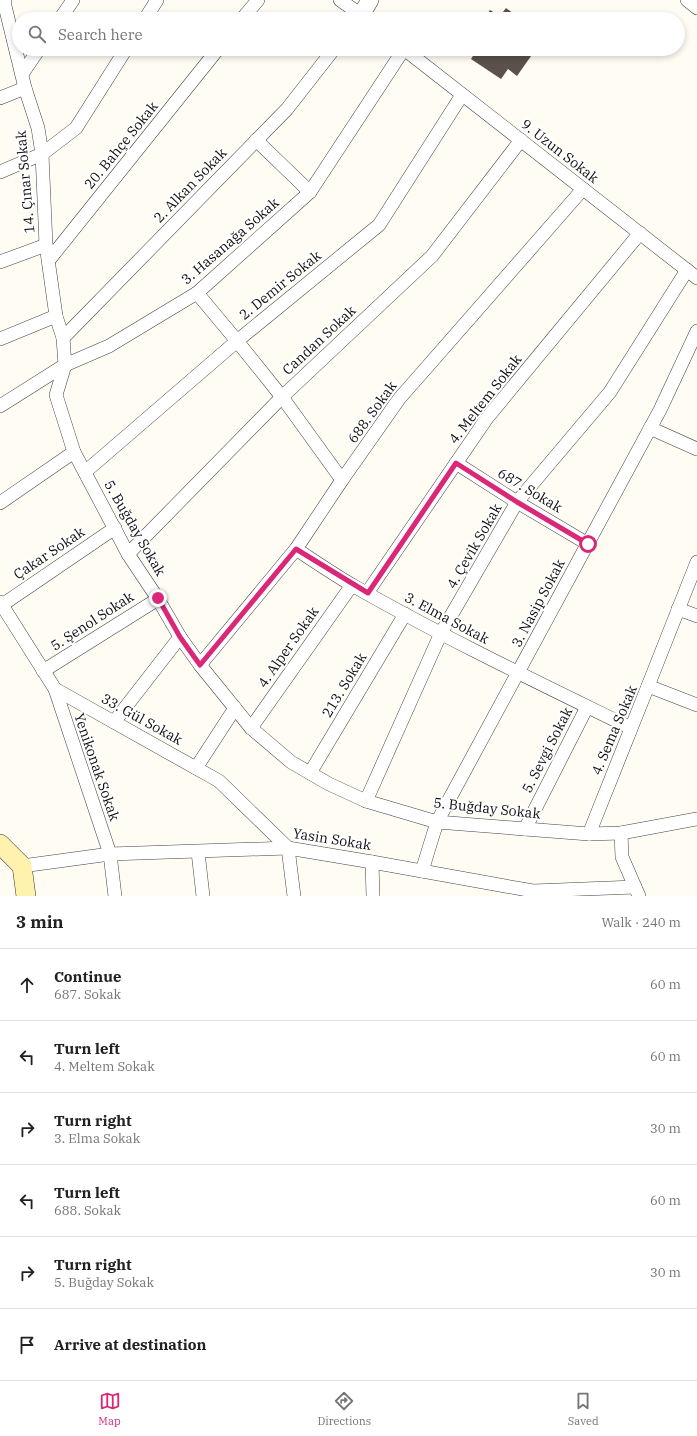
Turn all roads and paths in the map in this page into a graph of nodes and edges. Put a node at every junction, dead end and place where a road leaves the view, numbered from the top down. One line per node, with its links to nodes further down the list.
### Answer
1 (73, 0): 7 (street)
2 (157, 0): 8 (street)
3 (258, 0): 9 (street)
4 (340, 0): 10 (street)
5 (370, 0): 11 (street)
6 (3, 2): 12 (street, 14. Çınar Sokak)
7 (65, 12)
8 (149, 12)
9 (248, 12)
10 (355, 12)
11 (365, 12)
12 (12, 36)
13 (17, 56): 20 (street, 14. Çınar Sokak)
14 (34, 56): 20 (street)
15 (122, 56): 26 (street)
16 (212, 56): 32 (street, 20. Bahçe Sokak)
17 (328, 56): 24 (street, 2. Alkan Sokak)
18 (399, 56): 29 (street, 3. Hasanağa Sokak)
19 (413, 56): 22 (street, 9. Uzun Sokak)
20 (22, 74): 21 (street, 14. Çınar Sokak)
21 (24, 88): 23 (street); 26 (street, 14. Çınar Sokak)
22 (462, 95): 25 (street, 9. Uzun Sokak); 40 (street, 2. Demir Sokak)
23 (0, 98)
24 (256, 140): 29 (street); 38 (street, 2. Alkan Sokak)
25 (521, 140): 28 (street, 9. Uzun Sokak); 42 (street, Candan Sokak)
26 (42, 154): 27 (street); 31 (street, 14. Çınar Sokak)
27 (0, 172)
28 (583, 189): 30 (street, 9. Uzun Sokak); 49 (street, 688. Sokak)
29 (310, 192): 35 (street, 3. Hasanağa Sokak)
30 (640, 233): 34 (street, 9. Uzun Sokak); 47 (street, 4. Meltem Sokak)
31 (46, 245): 32 (street, 14. Çınar Sokak); 33 (street)
32 (49, 260): 36 (street, 14. Çınar Sokak)
33 (0, 262)
34 (692, 274): 50 (street, 4. Çevik Sokak)
35 (197, 293): 40 (street); 41 (street, 3. Hasanağa Sokak)
36 (56, 316): 38 (street, 14. Çınar Sokak); 39 (street)
37 (697, 331): 44 (street, 3. Nasip Sokak)
38 (63, 338): 41 (street, 14. Çınar Sokak)
39 (0, 339)
40 (238, 341): 42 (street); 48 (street, 2. Demir Sokak)
41 (65, 364): 43 (street, 3. Hasanağa Sokak); 46 (street, 5. Buğday Sokak)
42 (282, 397): 49 (street); 55 (street, Candan Sokak)
43 (0, 406)
44 (650, 428): 45 (street); 53 (street, 3. Nasip Sokak)
45 (697, 449)
46 (74, 452): 48 (street, 5. Buğday Sokak); 51 (street)
47 (456, 463): 50 (street, 687. Sokak); 58 (street, 4. Meltem Sokak)
48 (85, 472): 52 (street, 5. Buğday Sokak)
49 (342, 480): 54 (street, 688. Sokak)
50 (517, 502): 53 (street, 687. Sokak); 64 (street, 4. Çevik Sokak)
51 (0, 503)
52 (115, 528): 55 (street, 5. Buğday Sokak); 60 (street, Çakar Sokak)
53 (588, 544): 68 (street, 3. Nasip Sokak)
54 (296, 549): 57 (street, 3. Elma Sokak); 66 (street, 688. Sokak)
55 (128, 554): 59 (street, 5. Buğday Sokak)
56 (697, 562): 61 (street)
57 (352, 585): 58 (street, 3. Elma Sokak); 75 (street, 4. Alper Sokak)
58 (368, 593): 62 (street, 3. Elma Sokak)
59 (158, 598): 65 (street, 5. Buğday Sokak); 67 (street, 5. Şenol Sokak)
60 (1, 604): 67 (street, 33. Gül Sokak)
61 (678, 609): 63 (street); 69 (street)
62 (406, 614): 64 (street, 3. Elma Sokak); 78 (street, 213. Sokak)
63 (697, 616)
64 (441, 633): 68 (street, 3. Elma Sokak); 79 (street, 4. Çevik Sokak)
65 (180, 637): 66 (street, 5. Buğday Sokak); 74 (street)
66 (200, 665): 73 (street, 5. Buğday Sokak)
67 (43, 671): 70 (street, 33. Gül Sokak)
68 (518, 673): 72 (street, 3. Elma Sokak); 81 (street, 3. Nasip Sokak)
69 (648, 686): 71 (street, 4. Sema Sokak); 76 (street, 4. Sema Sokak)
70 (55, 689): 74 (street, 33. Gül Sokak); 88 (street, Yenikonak Sokak)
71 (697, 706)
72 (587, 707): 76 (street, 3. Elma Sokak); 82 (street, 5. Sevgi Sokak)
73 (236, 708): 75 (street, 5. Buğday Sokak); 77 (street)
74 (114, 722): 77 (street, 33. Gül Sokak)
75 (252, 728): 78 (street, 5. Buğday Sokak)
76 (631, 728): 84 (street, 4. Sema Sokak)
77 (196, 768): 86 (street, 33. Gül Sokak)
78 (310, 773): 79 (street, 5. Buğday Sokak)
79 (366, 801): 81 (street, 5. Buğday Sokak)
80 (697, 819): 83 (street, 5. Buğday Sokak)
81 (437, 822): 82 (street, 5. Buğday Sokak); 92 (street, 3. Nasip Sokak)
82 (525, 829): 84 (street, 5. Buğday Sokak)
83 (621, 833): 84 (street, 5. Buğday Sokak); 93 (street)
84 (589, 834)
85 (0, 844): 91 (main road)
86 (288, 848): 87 (street, Yasin Sokak); 90 (street, Yasin Sokak); 97 (street)
87 (198, 852): 88 (street, Yasin Sokak); 96 (street)
88 (110, 854): 91 (street, Yasin Sokak); 95 (street, Yenikonak Sokak)
89 (0, 860): 91 (main road)
90 (372, 862): 92 (street, Yasin Sokak); 98 (street)
91 (22, 866): 94 (main road)
92 (422, 871): 93 (street, Yasin Sokak)
93 (637, 892)
94 (26, 896)
95 (115, 896)
96 (203, 896)
97 (294, 896)
98 (373, 896)

